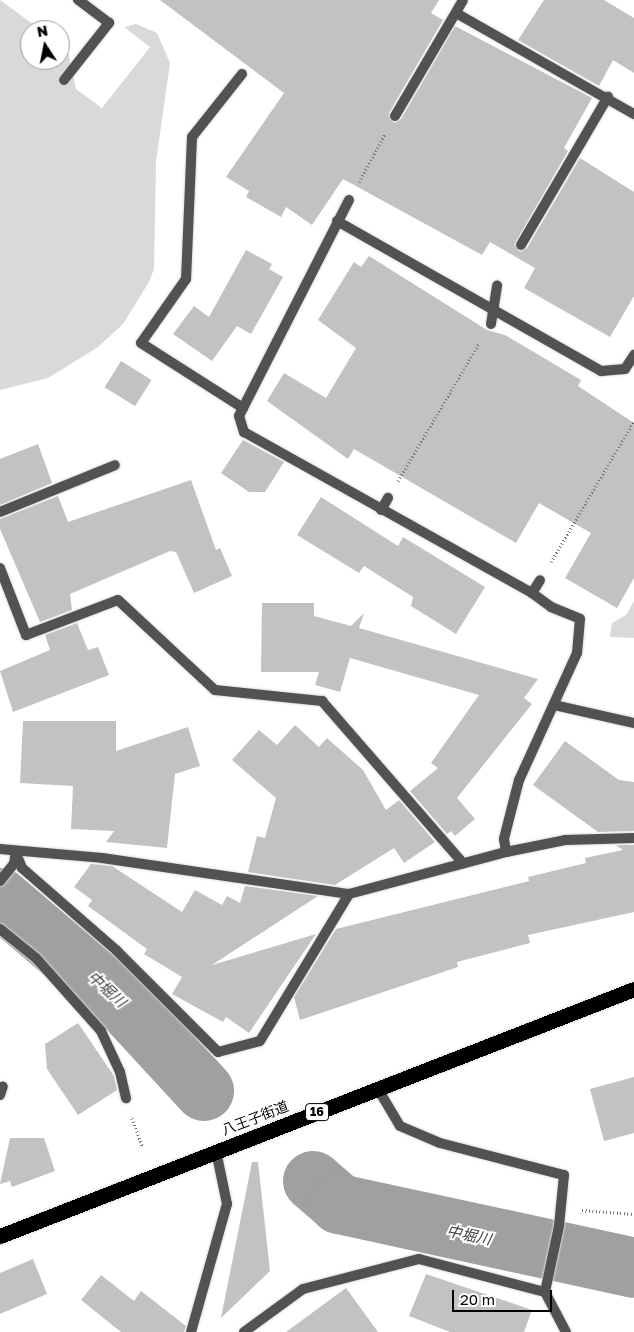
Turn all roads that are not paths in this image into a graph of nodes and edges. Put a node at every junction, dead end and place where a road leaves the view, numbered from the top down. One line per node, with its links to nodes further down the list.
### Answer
1 (78, 0): 5 (street)
2 (463, 0): 3 (street)
3 (456, 13): 6 (street); 8 (street)
4 (242, 74): 16 (street)
5 (64, 80)
6 (608, 97): 7 (street); 11 (street)
7 (634, 114)
8 (395, 116)
9 (349, 200): 10 (street)
10 (337, 220): 13 (street); 16 (street)
11 (521, 245)
12 (497, 285): 13 (street)
13 (496, 309): 14 (street); 15 (street)
14 (491, 324)
15 (634, 355)
16 (243, 408): 19 (street)
17 (115, 465): 20 (street)
18 (388, 498): 19 (street)
19 (381, 510): 23 (street)
20 (0, 512)
21 (0, 568): 30 (street)
22 (540, 580): 23 (street)
23 (532, 593): 24 (street)
24 (554, 705): 25 (street); 29 (street)
25 (634, 723)
26 (634, 838): 29 (street)
27 (0, 849): 28 (street)
28 (16, 852): 31 (street); 33 (street)
29 (506, 852): 30 (street)
30 (463, 863): 33 (street)
31 (18, 866): 32 (street); 33 (street)
32 (0, 881)
33 (349, 894)
34 (0, 929): 37 (street)
35 (634, 989): 36 (highway, 八王子街道 / 16)
36 (378, 1089): 38 (highway, 八王子街道 / 16); 40 (street)
37 (126, 1098)
38 (216, 1151): 39 (highway, 八王子街道 / 16); 42 (street)
39 (0, 1235)
40 (544, 1292): 41 (street); 44 (street)
41 (257, 1328): 43 (street)
42 (191, 1332)
43 (244, 1332)
44 (566, 1332)

